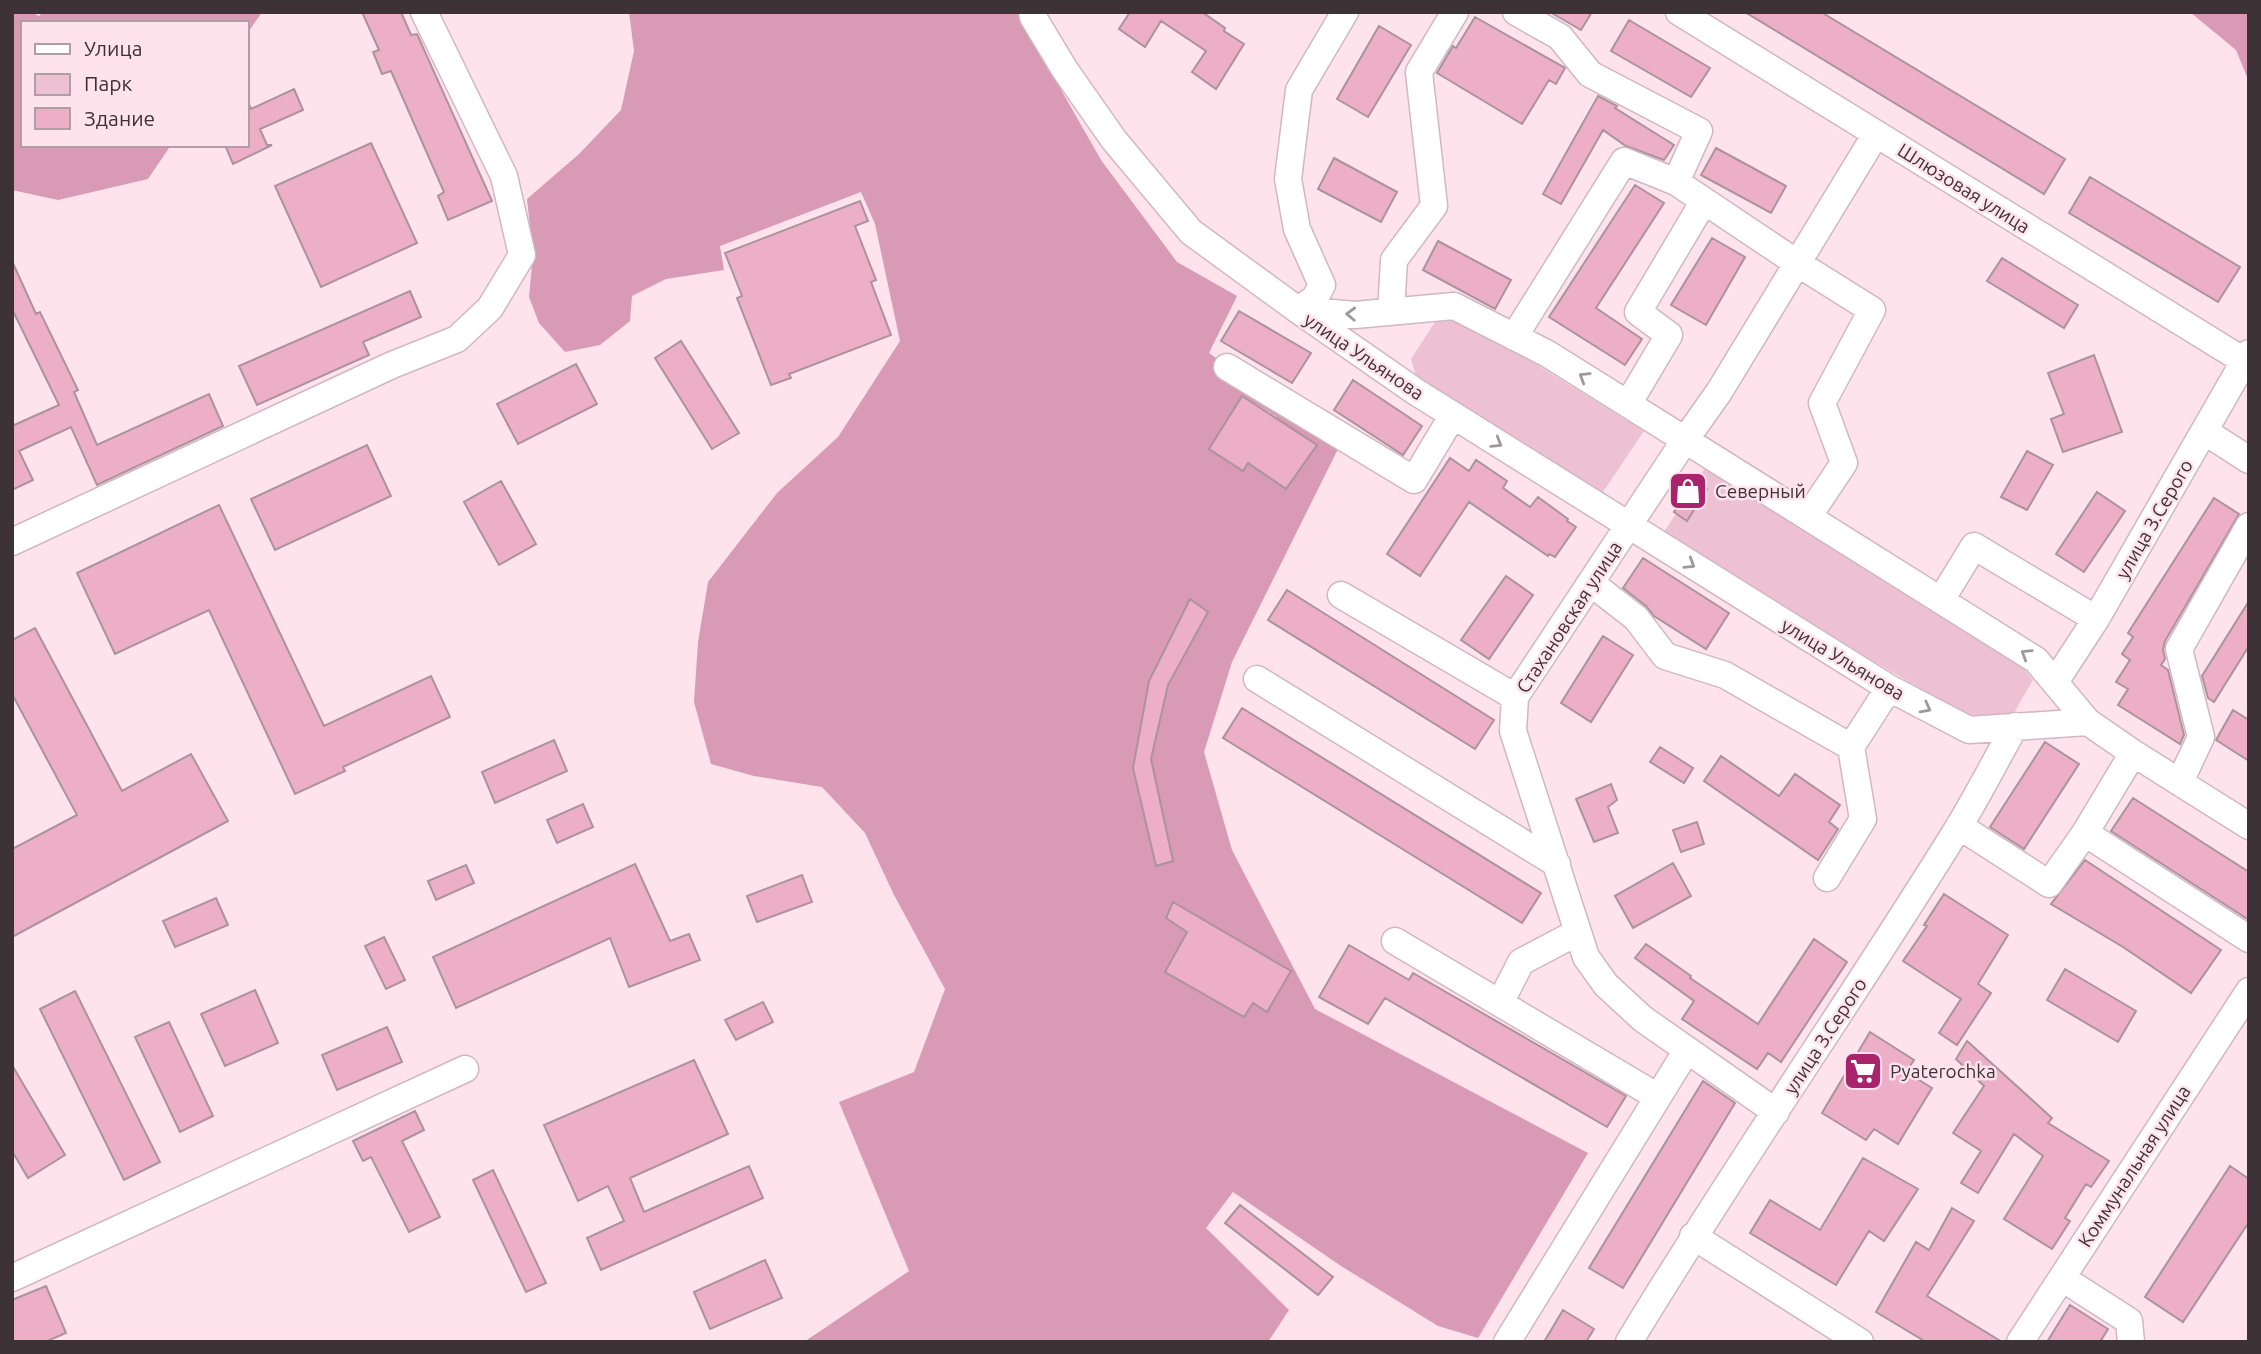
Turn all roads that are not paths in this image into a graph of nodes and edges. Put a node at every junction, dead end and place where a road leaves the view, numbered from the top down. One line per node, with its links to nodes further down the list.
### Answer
1 (424, 12): 24 (street)
2 (1032, 12): 11 (street)
3 (1345, 12): 11 (street)
4 (1455, 12): 12 (street)
5 (1516, 12): 8 (street)
6 (1679, 12): 7 (street, Шлюзовая улица)
7 (1876, 134): 10 (street, Стахановская улица); 14 (street, Шлюзовая улица)
8 (1676, 182): 9 (street); 13 (street)
9 (1704, 201): 10 (street); 16 (street)
10 (1797, 263): 19 (street, Стахановская улица); 21 (street)
11 (1298, 310): 12 (street, улица Ульянова, one-way to 11); 17 (street, улица Ульянова)
12 (1391, 312): 13 (street, улица Ульянова)
13 (1514, 337): 16 (street, улица Ульянова, one-way to 13)
14 (2247, 359): 18 (street, улица З.Серого)
15 (1227, 367): 17 (street)
16 (1628, 404): 19 (street, улица Ульянова)
17 (1453, 415): 22 (street, улица Ульянова, one-way to 22)
18 (2204, 431): 20 (street); 28 (street, улица З.Серого)
19 (1685, 440): 21 (street, улица Ульянова); 22 (street, Стахановская улица)
20 (2249, 460)
21 (1808, 517): 27 (street, улица Ульянова)
22 (1628, 526): 25 (street, Стахановская улица); 31 (street, улица Ульянова, one-way to 31)
23 (2249, 526): 37 (street)
24 (12, 542)
25 (1591, 583): 32 (street, Стахановская улица); 35 (street)
26 (1341, 595): 32 (street)
27 (1941, 600): 28 (street); 30 (street, улица Ульянова, one-way to 27)
28 (2096, 619): 30 (street, улица З.Серого)
29 (1257, 679): 41 (street)
30 (2055, 682): 33 (street, улица Ульянова)
31 (1889, 688): 34 (street, улица Ульянова, one-way to 34); 35 (street)
32 (1515, 696): 41 (street, Стахановская улица)
33 (2088, 722): 34 (street, улица Ульянова); 36 (street, улица Ульянова)
34 (2015, 726): 38 (street, улица З.Серого)
35 (1851, 747): 42 (street)
36 (2133, 753): 37 (street, улица Ульянова); 40 (street)
37 (2180, 782): 39 (street, улица Ульянова)
38 (1959, 826): 40 (street); 51 (street, улица З.Серого)
39 (2249, 826)
40 (2085, 833): 44 (street)
41 (1556, 864): 43 (street, Стахановская улица)
42 (1827, 878)
43 (1578, 932): 47 (street); 48 (street, Стахановская улица)
44 (2249, 939)
45 (1395, 941): 47 (street)
46 (2249, 991): 54 (street, Коммунальная улица)
47 (1500, 1003): 50 (street)
48 (1687, 1050): 50 (street); 51 (street, Стахановская улица)
49 (465, 1069): 53 (street)
50 (1658, 1097): 55 (street)
51 (1776, 1112): 52 (street, улица З.Серого)
52 (1693, 1236): 56 (street, улица З.Серого); 57 (street)
53 (12, 1278)
54 (2062, 1278): 58 (street, Коммунальная улица); 59 (street)
55 (1507, 1342)
56 (1629, 1342)
57 (1860, 1342)
58 (2020, 1342)
59 (2131, 1342)

